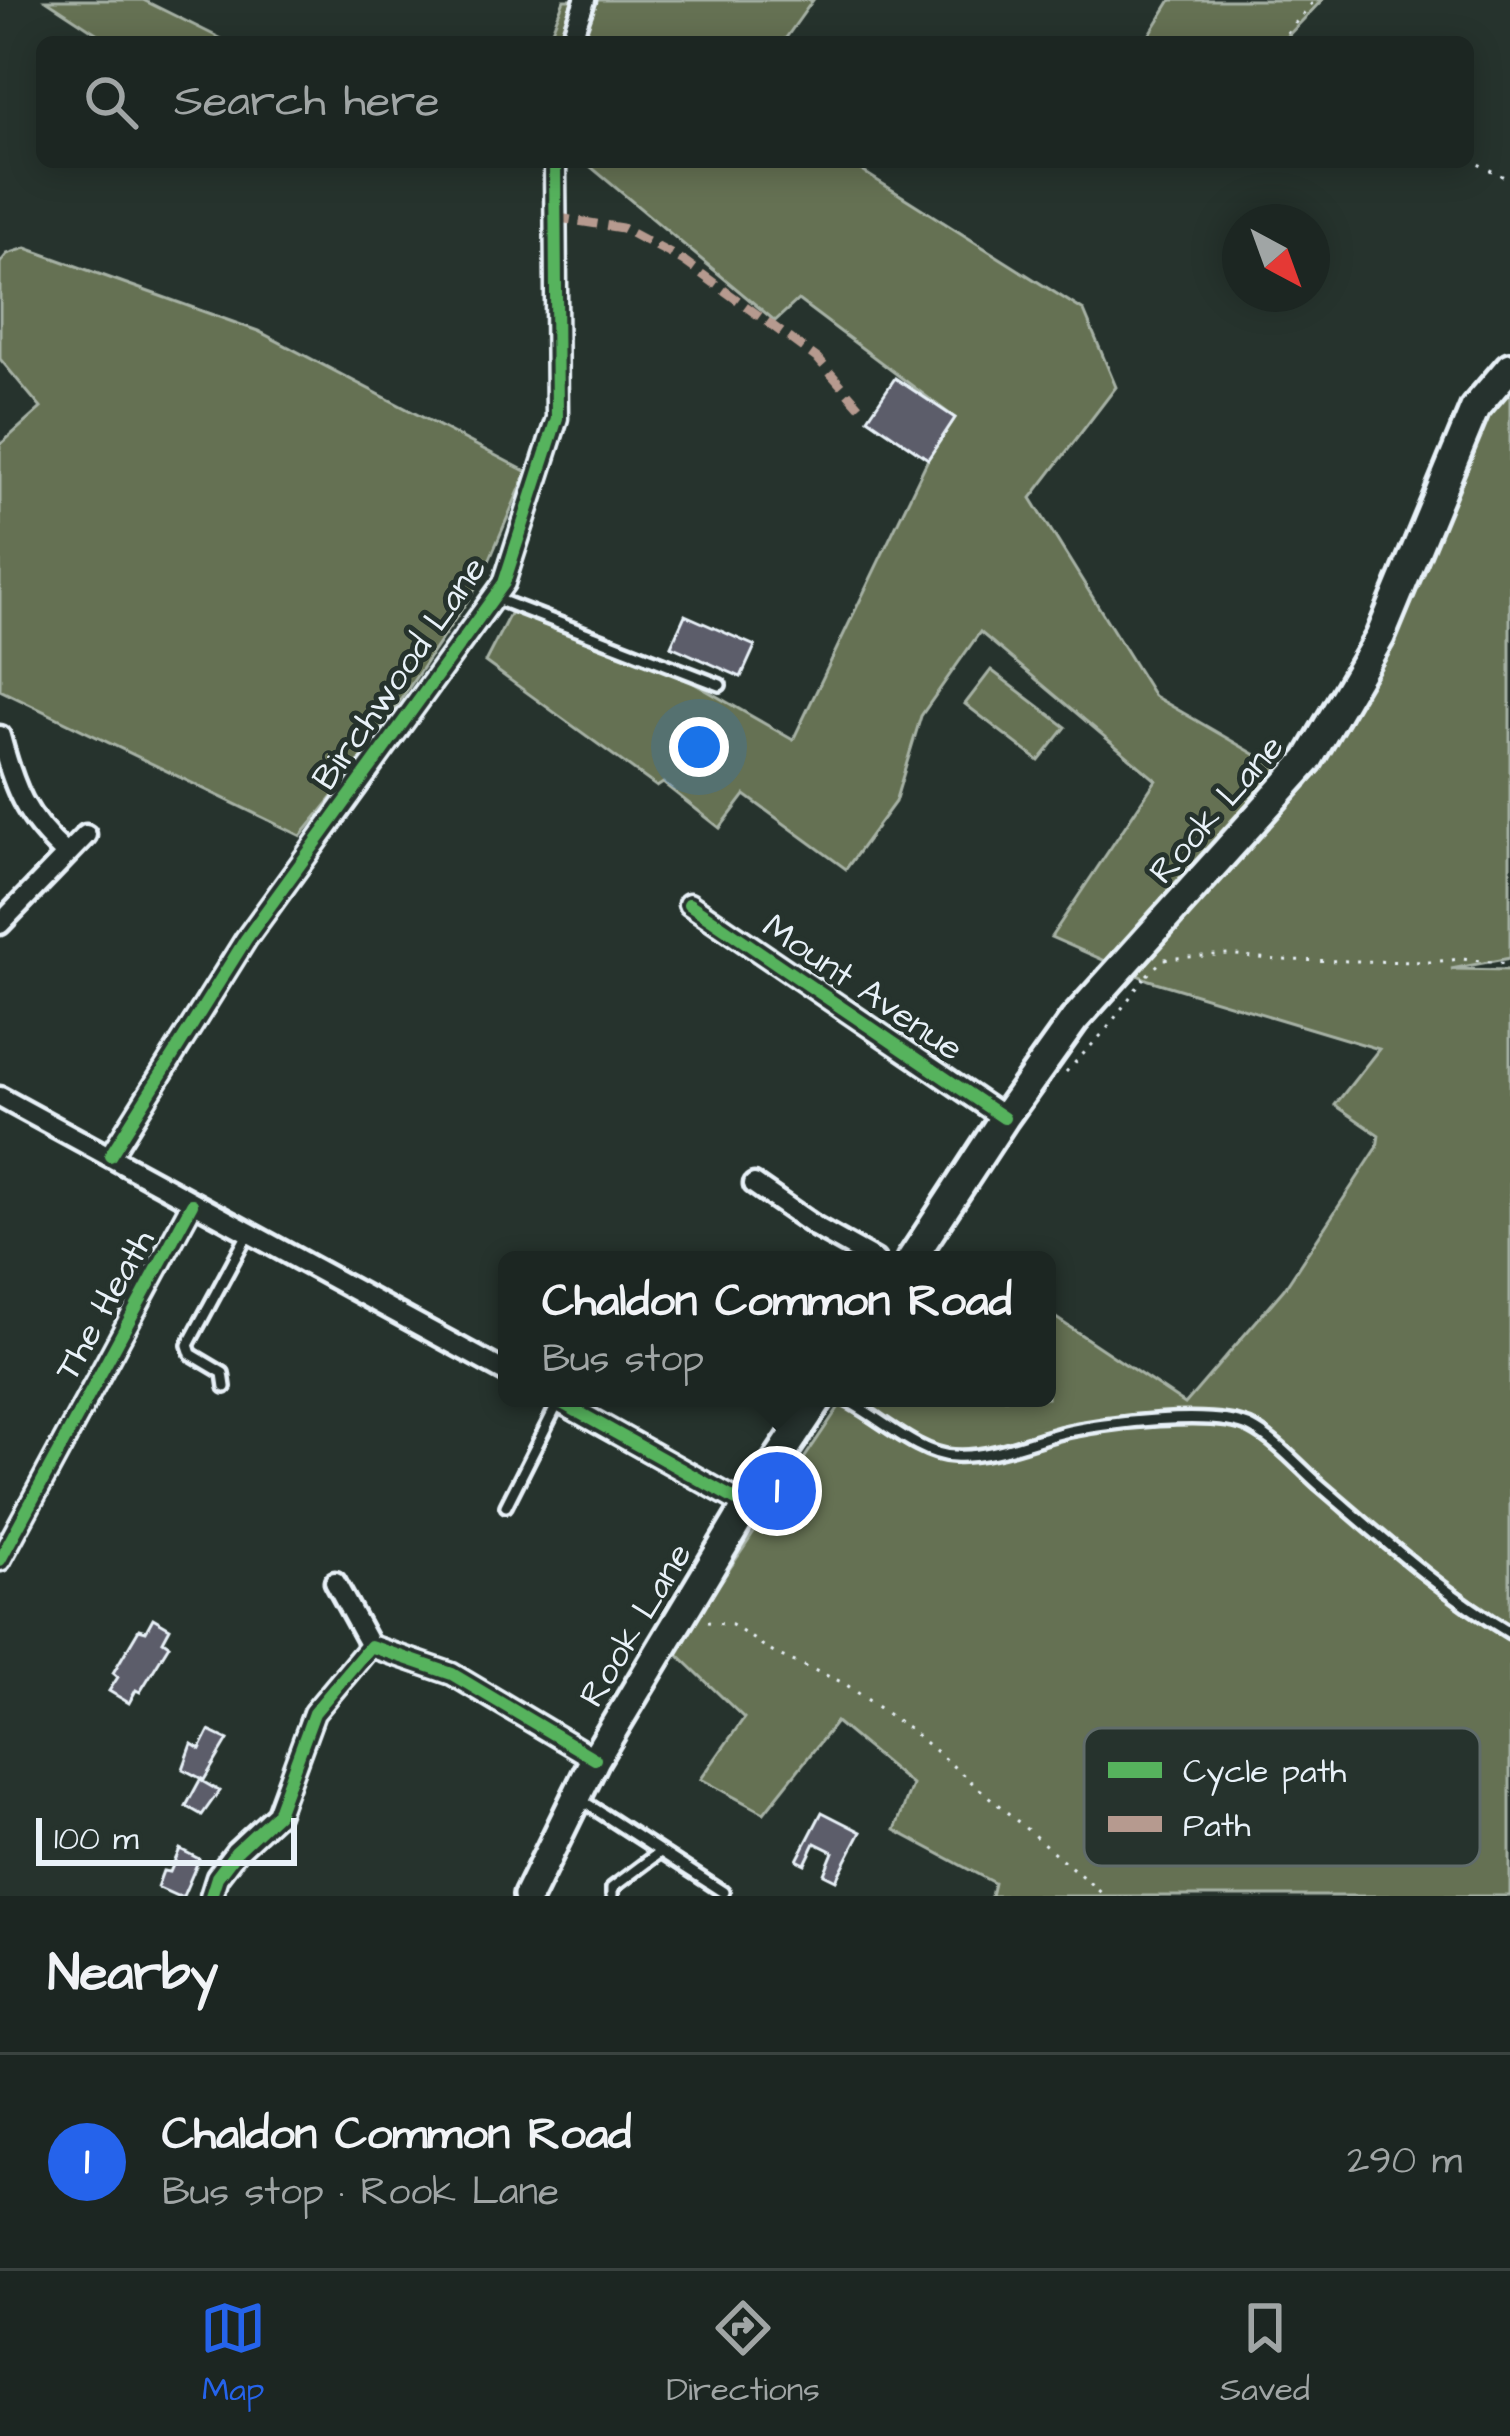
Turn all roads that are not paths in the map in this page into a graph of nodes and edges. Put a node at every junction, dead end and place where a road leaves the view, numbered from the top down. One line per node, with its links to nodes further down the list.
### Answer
1 (585, 0): 2 (street)
2 (572, 36)
3 (555, 168): 5 (street, Birchwood Lane)
4 (1510, 367): 13 (main road, Rook Lane)
5 (494, 598): 6 (lane); 14 (street, Birchwood Lane)
6 (720, 685)
7 (0, 736): 9 (street)
8 (86, 835): 9 (street)
9 (66, 854): 11 (street)
10 (689, 904): 13 (street, Mount Avenue)
11 (0, 924)
12 (0, 1097): 14 (street)
13 (1004, 1118): 19 (main road, Rook Lane)
14 (110, 1156): 16 (street)
15 (754, 1184): 18 (street)
16 (192, 1204): 17 (street); 28 (street, The Heath)
17 (248, 1234): 20 (street); 21 (lane)
18 (859, 1251)
19 (917, 1251)
20 (498, 1368)
21 (225, 1387)
22 (553, 1407): 26 (lane)
23 (569, 1407): 27 (street)
24 (813, 1407): 27 (main road, Rook Lane)
25 (862, 1407): 30 (lane)
26 (506, 1506)
27 (747, 1506): 32 (main road, Rook Lane)
28 (0, 1560)
29 (334, 1582): 31 (street)
30 (1510, 1634)
31 (370, 1646): 32 (street); 36 (street)
32 (595, 1759): 33 (main road, Rook Lane)
33 (576, 1797): 34 (lane); 37 (main road, Rook Lane)
34 (660, 1852): 35 (lane); 38 (lane)
35 (723, 1892)
36 (211, 1896)
37 (528, 1896)
38 (612, 1896)

